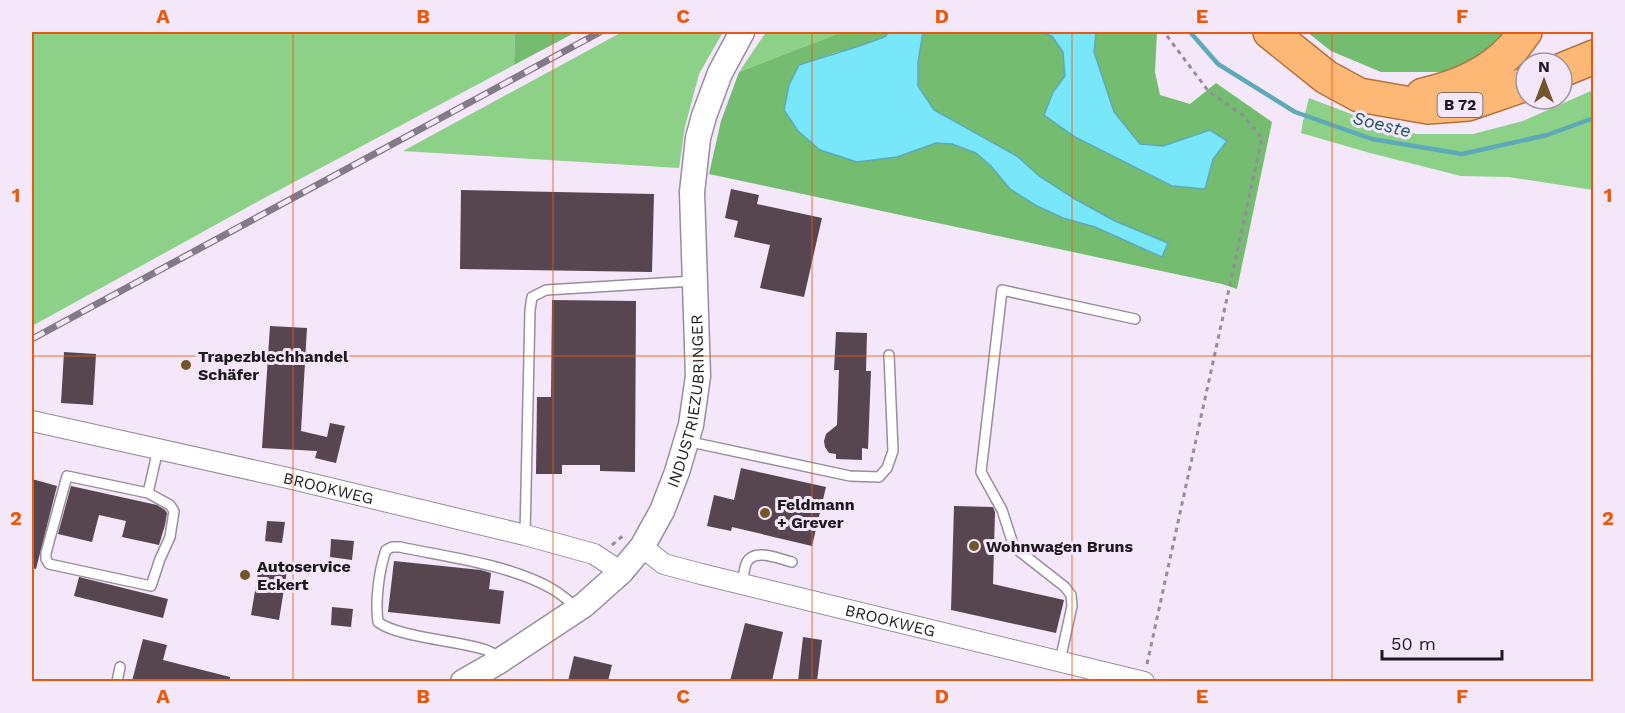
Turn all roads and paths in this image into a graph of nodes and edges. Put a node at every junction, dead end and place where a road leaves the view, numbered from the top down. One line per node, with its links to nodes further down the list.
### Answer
1 (742, 32): 9 (street, INDUSTRIEZUBRINGER)
2 (1164, 32): 28 (path)
3 (1270, 32): 8 (highway)
4 (1525, 32): 8 (highway)
5 (1593, 57): 6 (highway)
6 (1574, 65)
7 (1514, 88): 8 (highway, B 72)
8 (1392, 100)
9 (694, 281): 13 (street, INDUSTRIEZUBRINGER); 16 (lane)
10 (1135, 319): 24 (lane)
11 (889, 355): 13 (lane)
12 (32, 421): 14 (street, BROOKWEG)
13 (686, 441): 17 (street, INDUSTRIEZUBRINGER)
14 (158, 449): 15 (lane); 16 (street, BROOKWEG)
15 (148, 493): 15 (lane)
16 (525, 535): 18 (street, BROOKWEG)
17 (638, 537): 18 (path); 20 (street, INDUSTRIEZUBRINGER); 21 (street, BROOKWEG)
18 (600, 557): 20 (street, BROOKWEG)
19 (792, 562): 21 (lane)
20 (621, 572): 22 (street, INDUSTRIEZUBRINGER)
21 (742, 584): 24 (street, BROOKWEG)
22 (578, 608): 23 (street, INDUSTRIEZUBRINGER); 23 (lane)
23 (503, 659): 27 (street, INDUSTRIEZUBRINGER)
24 (1060, 661): 28 (street, BROOKWEG)
25 (120, 667): 26 (lane)
26 (117, 681)
27 (463, 681)
28 (1143, 681)

